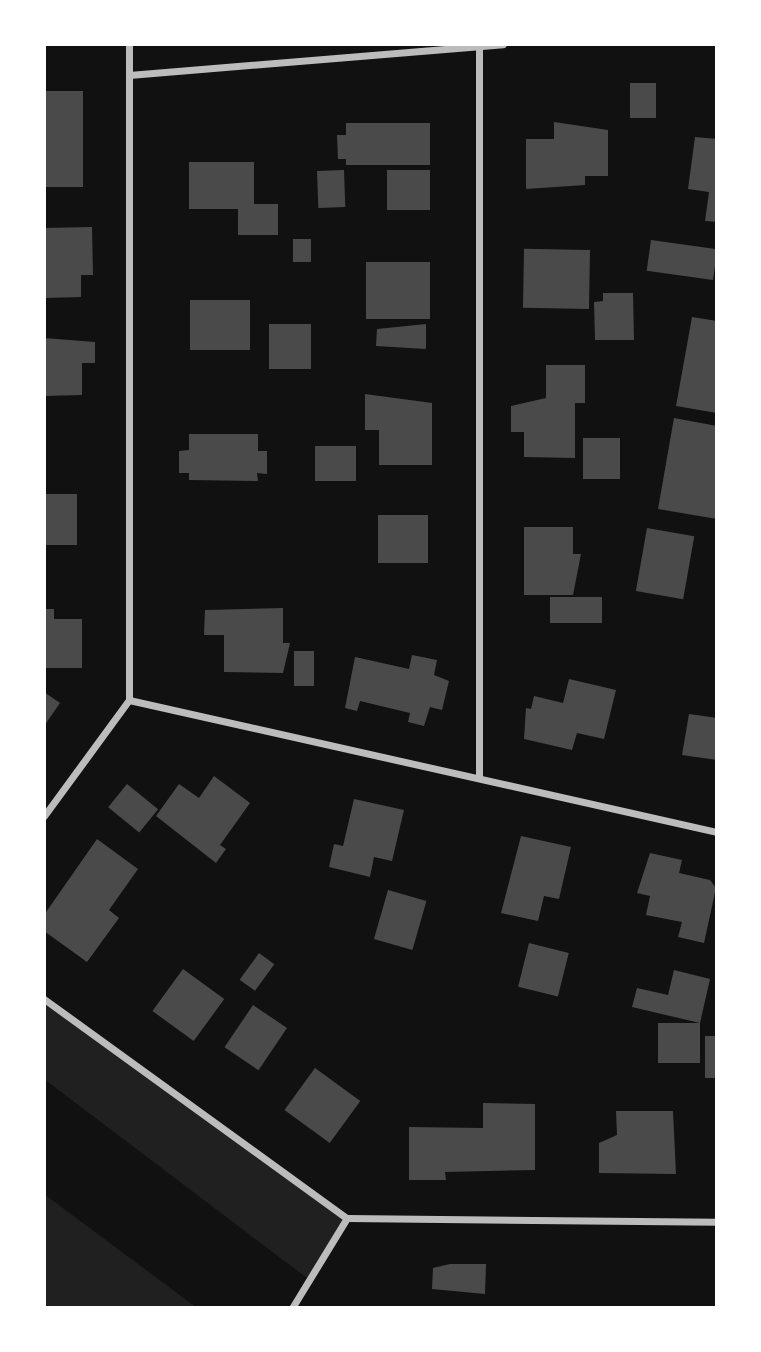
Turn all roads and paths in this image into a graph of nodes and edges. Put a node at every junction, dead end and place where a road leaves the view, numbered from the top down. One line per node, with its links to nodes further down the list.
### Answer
1 (129, 44): 4 (street)
2 (503, 44): 3 (street)
3 (479, 47): 4 (street); 6 (street)
4 (130, 75): 5 (street)
5 (129, 700): 6 (street); 7 (street)
6 (479, 777): 8 (street)
7 (44, 816)
8 (717, 832)
9 (44, 999): 10 (street)
10 (347, 1218): 11 (street); 12 (street)
11 (717, 1222)
12 (292, 1308)

